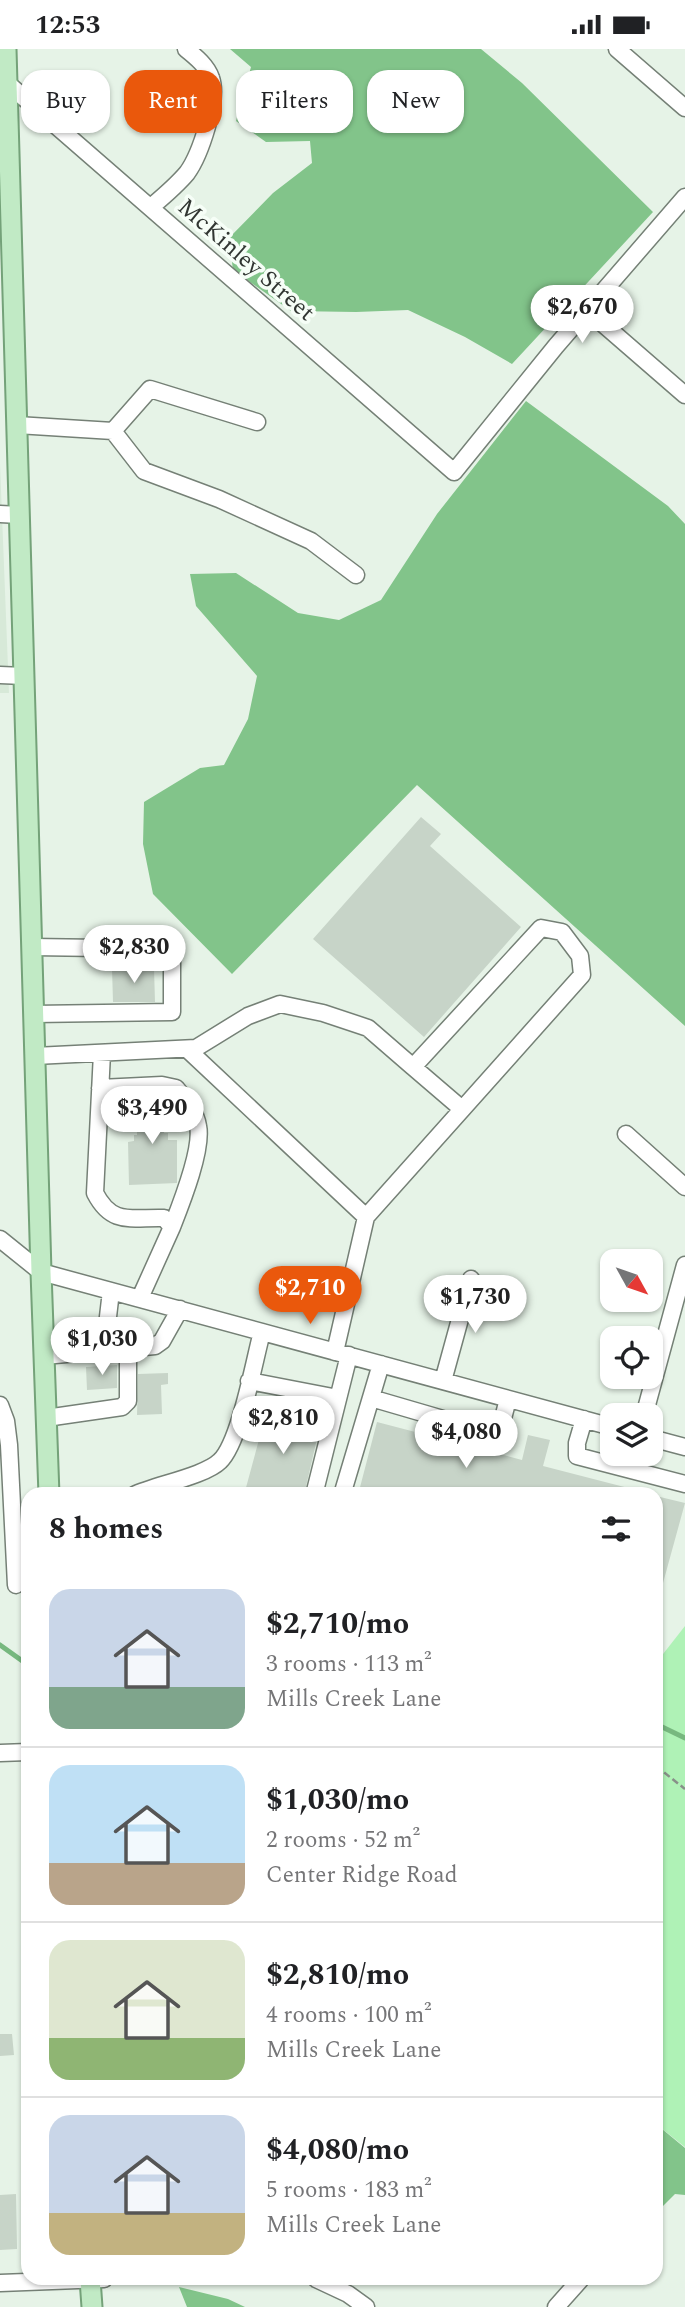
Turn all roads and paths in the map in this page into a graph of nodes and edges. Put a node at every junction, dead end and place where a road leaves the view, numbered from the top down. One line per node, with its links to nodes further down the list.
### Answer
1 (6, 49): 4 (main road)
2 (186, 49): 7 (street)
3 (617, 49): 5 (street)
4 (7, 83): 7 (street, McKinley Street); 11 (main road)
5 (685, 108)
6 (685, 197): 8 (street)
7 (151, 207): 8 (street, McKinley Street)
8 (587, 310): 9 (street)
9 (685, 395)
10 (257, 422): 12 (street)
11 (17, 425): 12 (street); 13 (main road)
12 (113, 431): 14 (street)
13 (10, 515): 16 (main road)
14 (356, 575)
15 (0, 675): 16 (street)
16 (24, 675): 17 (main road)
17 (32, 947): 18 (main road); 18 (street)
18 (34, 1014): 21 (main road)
19 (187, 1049): 20 (street); 22 (street); 27 (street)
20 (102, 1053): 21 (street); 23 (street)
21 (35, 1056): 31 (main road)
22 (413, 1067): 24 (street); 24 (street)
23 (100, 1088): 28 (street); 28 (street)
24 (462, 1109): 27 (street)
25 (626, 1133): 26 (street)
26 (685, 1187)
27 (366, 1217): 39 (street)
28 (172, 1227): 34 (street)
29 (0, 1239): 31 (street)
30 (685, 1265): 47 (street)
31 (41, 1272): 33 (street); 40 (main road)
32 (471, 1279): 43 (street)
33 (111, 1291): 34 (street); 38 (street)
34 (140, 1298): 35 (street)
35 (180, 1309): 36 (street); 37 (street)
36 (261, 1332): 39 (street); 42 (street)
37 (128, 1349): 38 (street); 49 (street)
38 (104, 1351): 40 (street)
39 (342, 1354): 41 (street); 44 (street)
40 (44, 1356): 49 (main road)
41 (381, 1364): 43 (street); 45 (street)
42 (249, 1381): 44 (street); 56 (street)
43 (443, 1381): 46 (street)
44 (338, 1398): 57 (street)
45 (371, 1398): 46 (street); 58 (street)
46 (508, 1399): 50 (street)
47 (648, 1403)
48 (0, 1405): 59 (street)
49 (46, 1418): 55 (main road)
50 (584, 1419): 51 (street); 54 (street)
51 (600, 1424)
52 (663, 1441): 53 (street)
53 (685, 1447)
54 (685, 1484)
55 (49, 1487)
56 (157, 1487)
57 (316, 1487)
58 (344, 1487)
59 (16, 1585)
60 (21, 1752): 61 (street)
61 (0, 1753)
62 (663, 1772): 63 (path)
63 (685, 1789)
64 (21, 2282): 65 (street)
65 (0, 2283)
66 (94, 2285): 69 (main road)
67 (329, 2285): 70 (street)
68 (576, 2285): 71 (street)
69 (92, 2307)
70 (366, 2307)
71 (556, 2307)

